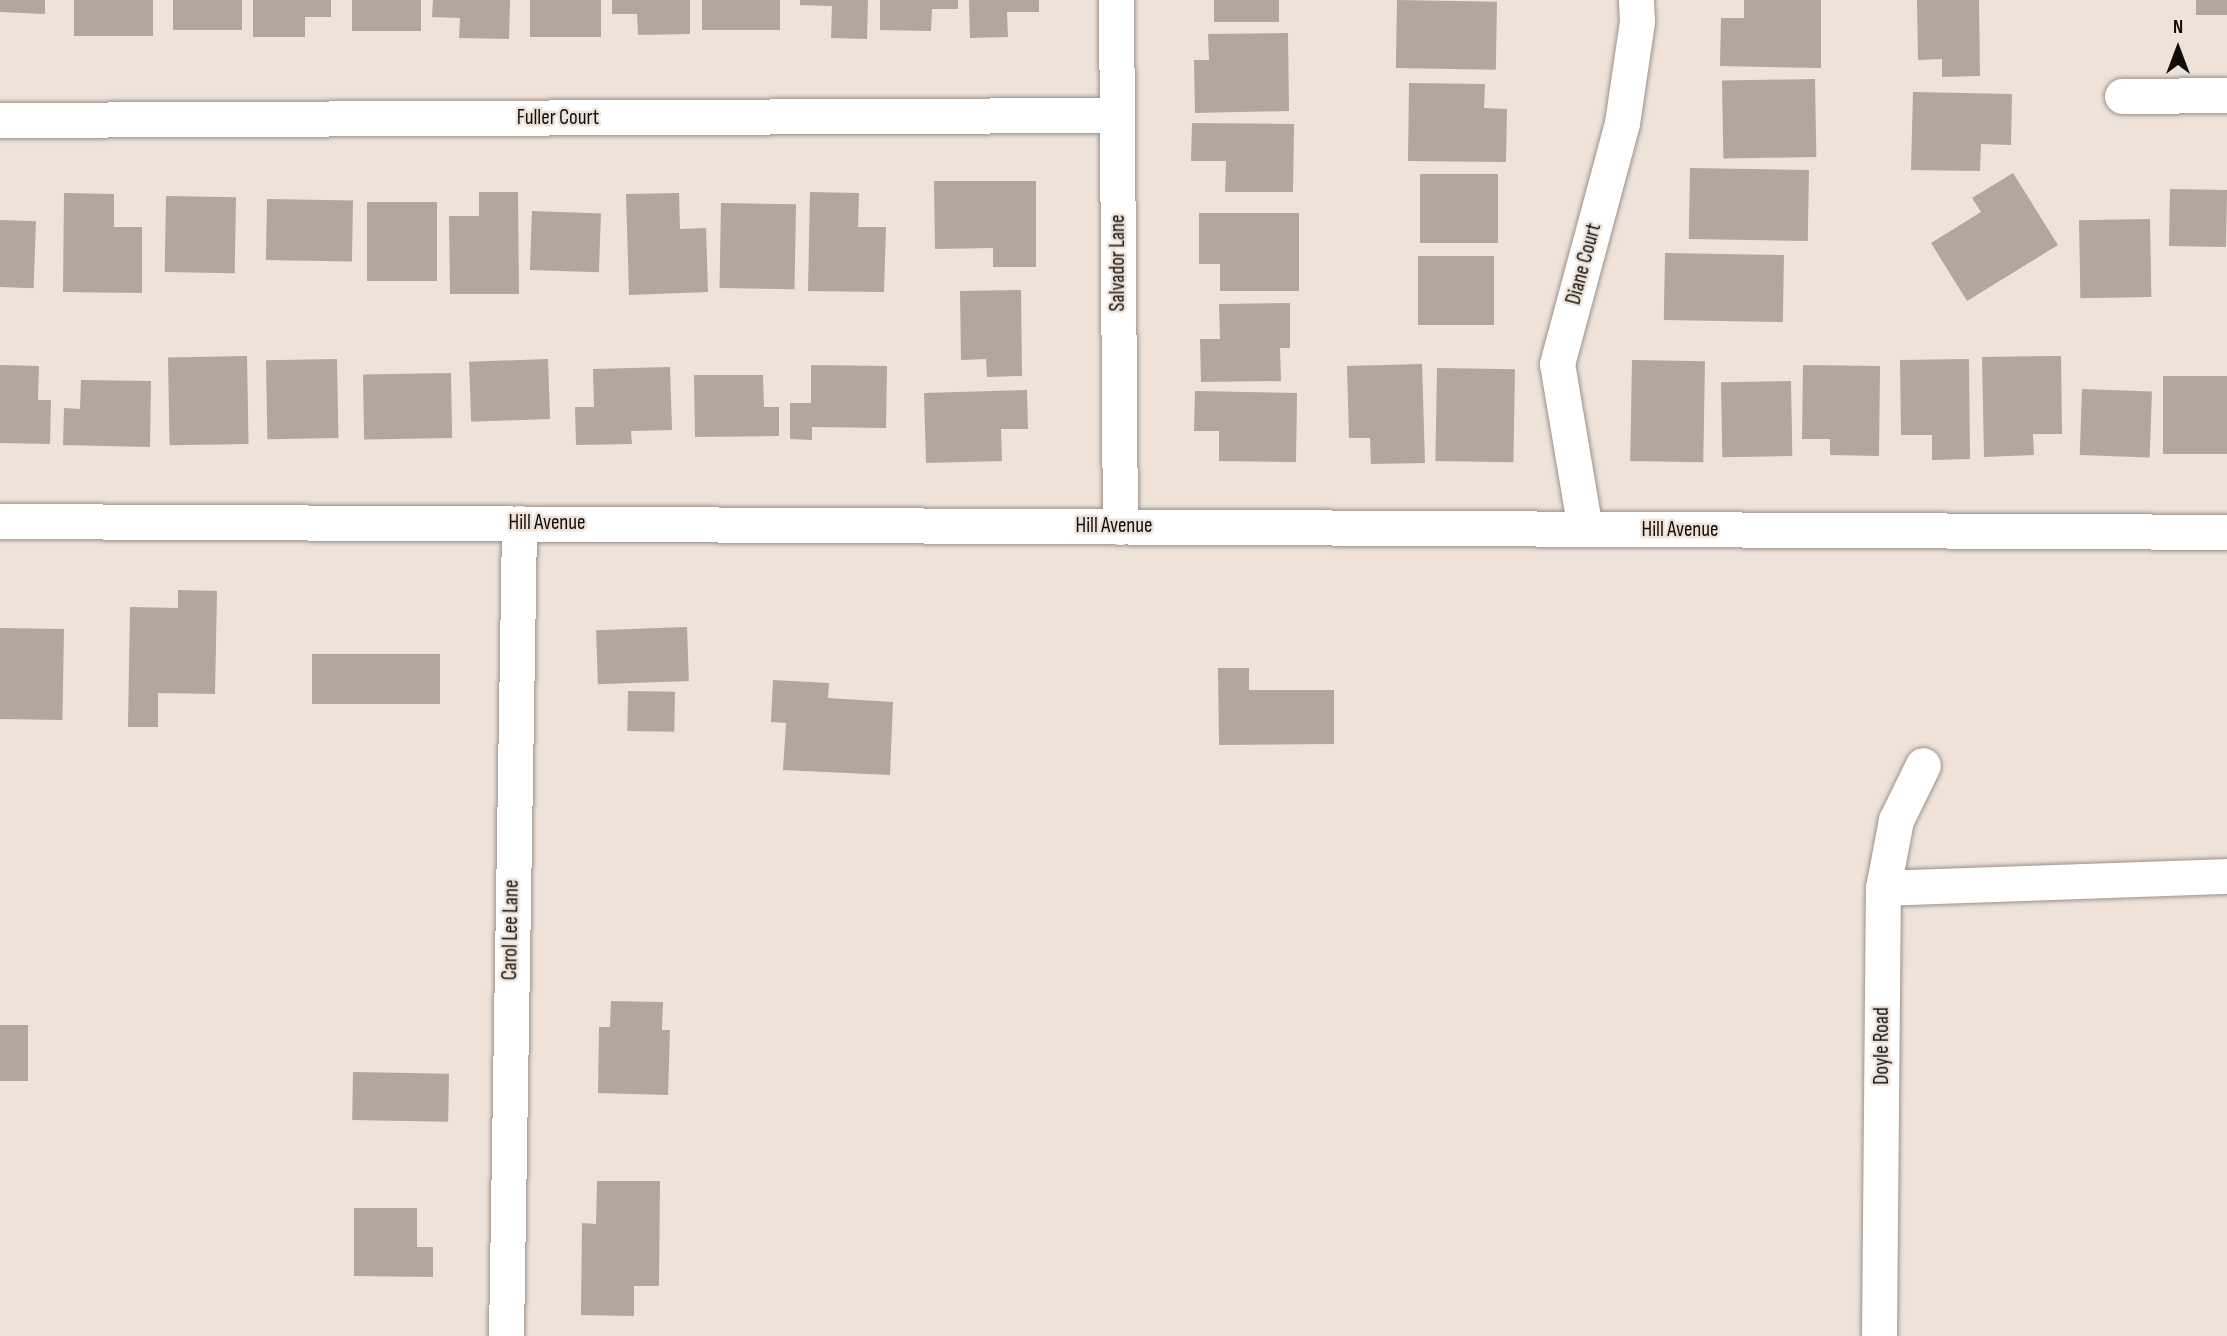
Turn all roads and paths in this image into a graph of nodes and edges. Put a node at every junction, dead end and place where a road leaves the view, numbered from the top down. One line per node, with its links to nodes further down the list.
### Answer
1 (1116, 0): 5 (street, Salvador Lane)
2 (1636, 0): 10 (street, Diane Court)
3 (2227, 95): 4 (street)
4 (2122, 96)
5 (1117, 115): 6 (street, Fuller Court); 9 (street, Salvador Lane)
6 (0, 120)
7 (0, 521): 8 (street, Hill Avenue)
8 (519, 523): 9 (street, Hill Avenue); 15 (street, Carol Lee Lane)
9 (1120, 527): 10 (street, Hill Avenue)
10 (1586, 529): 11 (street, Hill Avenue)
11 (2227, 532)
12 (1923, 765): 14 (street, Doyle Road)
13 (2227, 876): 14 (street)
14 (1883, 888): 16 (street, Doyle Road)
15 (506, 1336)
16 (1880, 1336)

